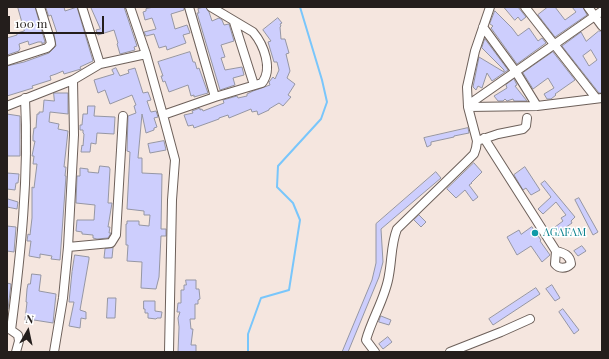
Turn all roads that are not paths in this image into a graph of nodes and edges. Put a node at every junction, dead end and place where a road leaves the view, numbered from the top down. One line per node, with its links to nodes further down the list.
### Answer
1 (40, 7): 15 (street)
2 (82, 7): 16 (street)
3 (130, 7): 14 (street)
4 (189, 7): 20 (street)
5 (211, 7): 10 (street)
6 (490, 7): 12 (street)
7 (525, 7): 13 (street)
8 (588, 7): 9 (street)
9 (598, 14): 11 (street); 13 (street)
10 (234, 22): 19 (street); 19 (street)
11 (602, 26)
12 (483, 27): 17 (street); 24 (street)
13 (555, 44): 17 (street); 22 (street)
14 (146, 54): 16 (street); 26 (street)
15 (7, 61)
16 (100, 64): 18 (street)
17 (516, 72): 24 (street); 25 (street)
18 (73, 80): 21 (street); 30 (street)
19 (254, 86): 20 (street)
20 (214, 97): 26 (street)
21 (25, 98): 23 (street); 33 (street)
22 (599, 98): 25 (street)
23 (7, 106)
24 (468, 106): 25 (street); 29 (street)
25 (537, 106)
26 (163, 115): 36 (street)
27 (123, 116): 30 (street)
28 (527, 118): 29 (street)
29 (481, 140): 31 (street); 37 (street)
30 (68, 247): 35 (street)
31 (556, 251)
32 (530, 319): 38 (street)
33 (9, 329): 34 (street)
34 (16, 352)
35 (54, 352)
36 (169, 352)
37 (375, 352)
38 (450, 352)

